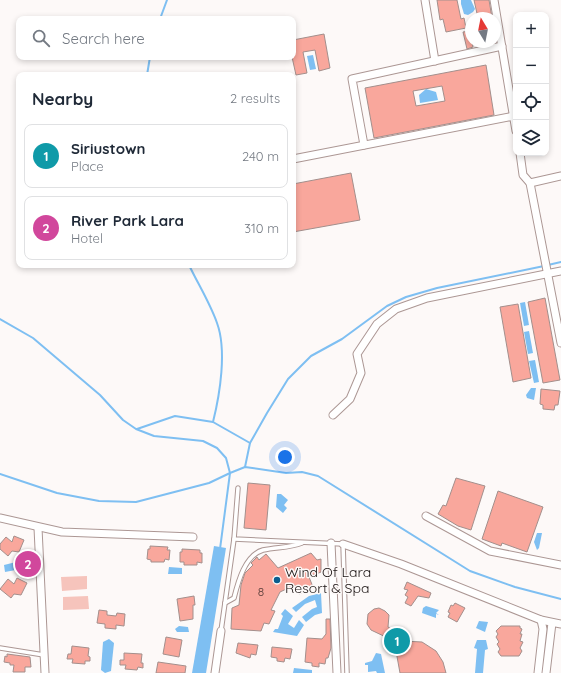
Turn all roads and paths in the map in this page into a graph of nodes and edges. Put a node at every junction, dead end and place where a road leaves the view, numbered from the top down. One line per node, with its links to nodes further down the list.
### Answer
1 (425, 0): 4 (street)
2 (494, 0): 3 (street)
3 (502, 46): 4 (street); 5 (street)
4 (435, 61): 7 (street)
5 (513, 110)
6 (513, 116): 7 (street)
7 (364, 145): 9 (street)
8 (521, 156): 11 (street)
9 (296, 158)
10 (561, 176): 11 (street)
11 (530, 183): 13 (street)
12 (561, 271): 13 (street)
13 (548, 274): 14 (street); 15 (street)
14 (561, 343)
15 (333, 415)
16 (238, 488): 21 (lane)
17 (426, 516): 25 (street)
18 (0, 518): 19 (street)
19 (38, 528): 20 (street); 32 (street)
20 (193, 537)
21 (234, 539): 22 (lane); 26 (lane)
22 (305, 542): 23 (lane); 26 (lane)
23 (331, 543): 24 (lane); 35 (street)
24 (343, 544): 27 (street); 36 (lane)
25 (561, 565)
26 (225, 603): 30 (lane)
27 (541, 620): 28 (street); 37 (street)
28 (552, 623): 29 (street); 38 (street)
29 (561, 624)
30 (221, 631): 34 (street)
31 (0, 648): 32 (lane)
32 (44, 655): 33 (street)
33 (45, 673)
34 (215, 673)
35 (338, 673)
36 (347, 673)
37 (538, 673)
38 (546, 673)

